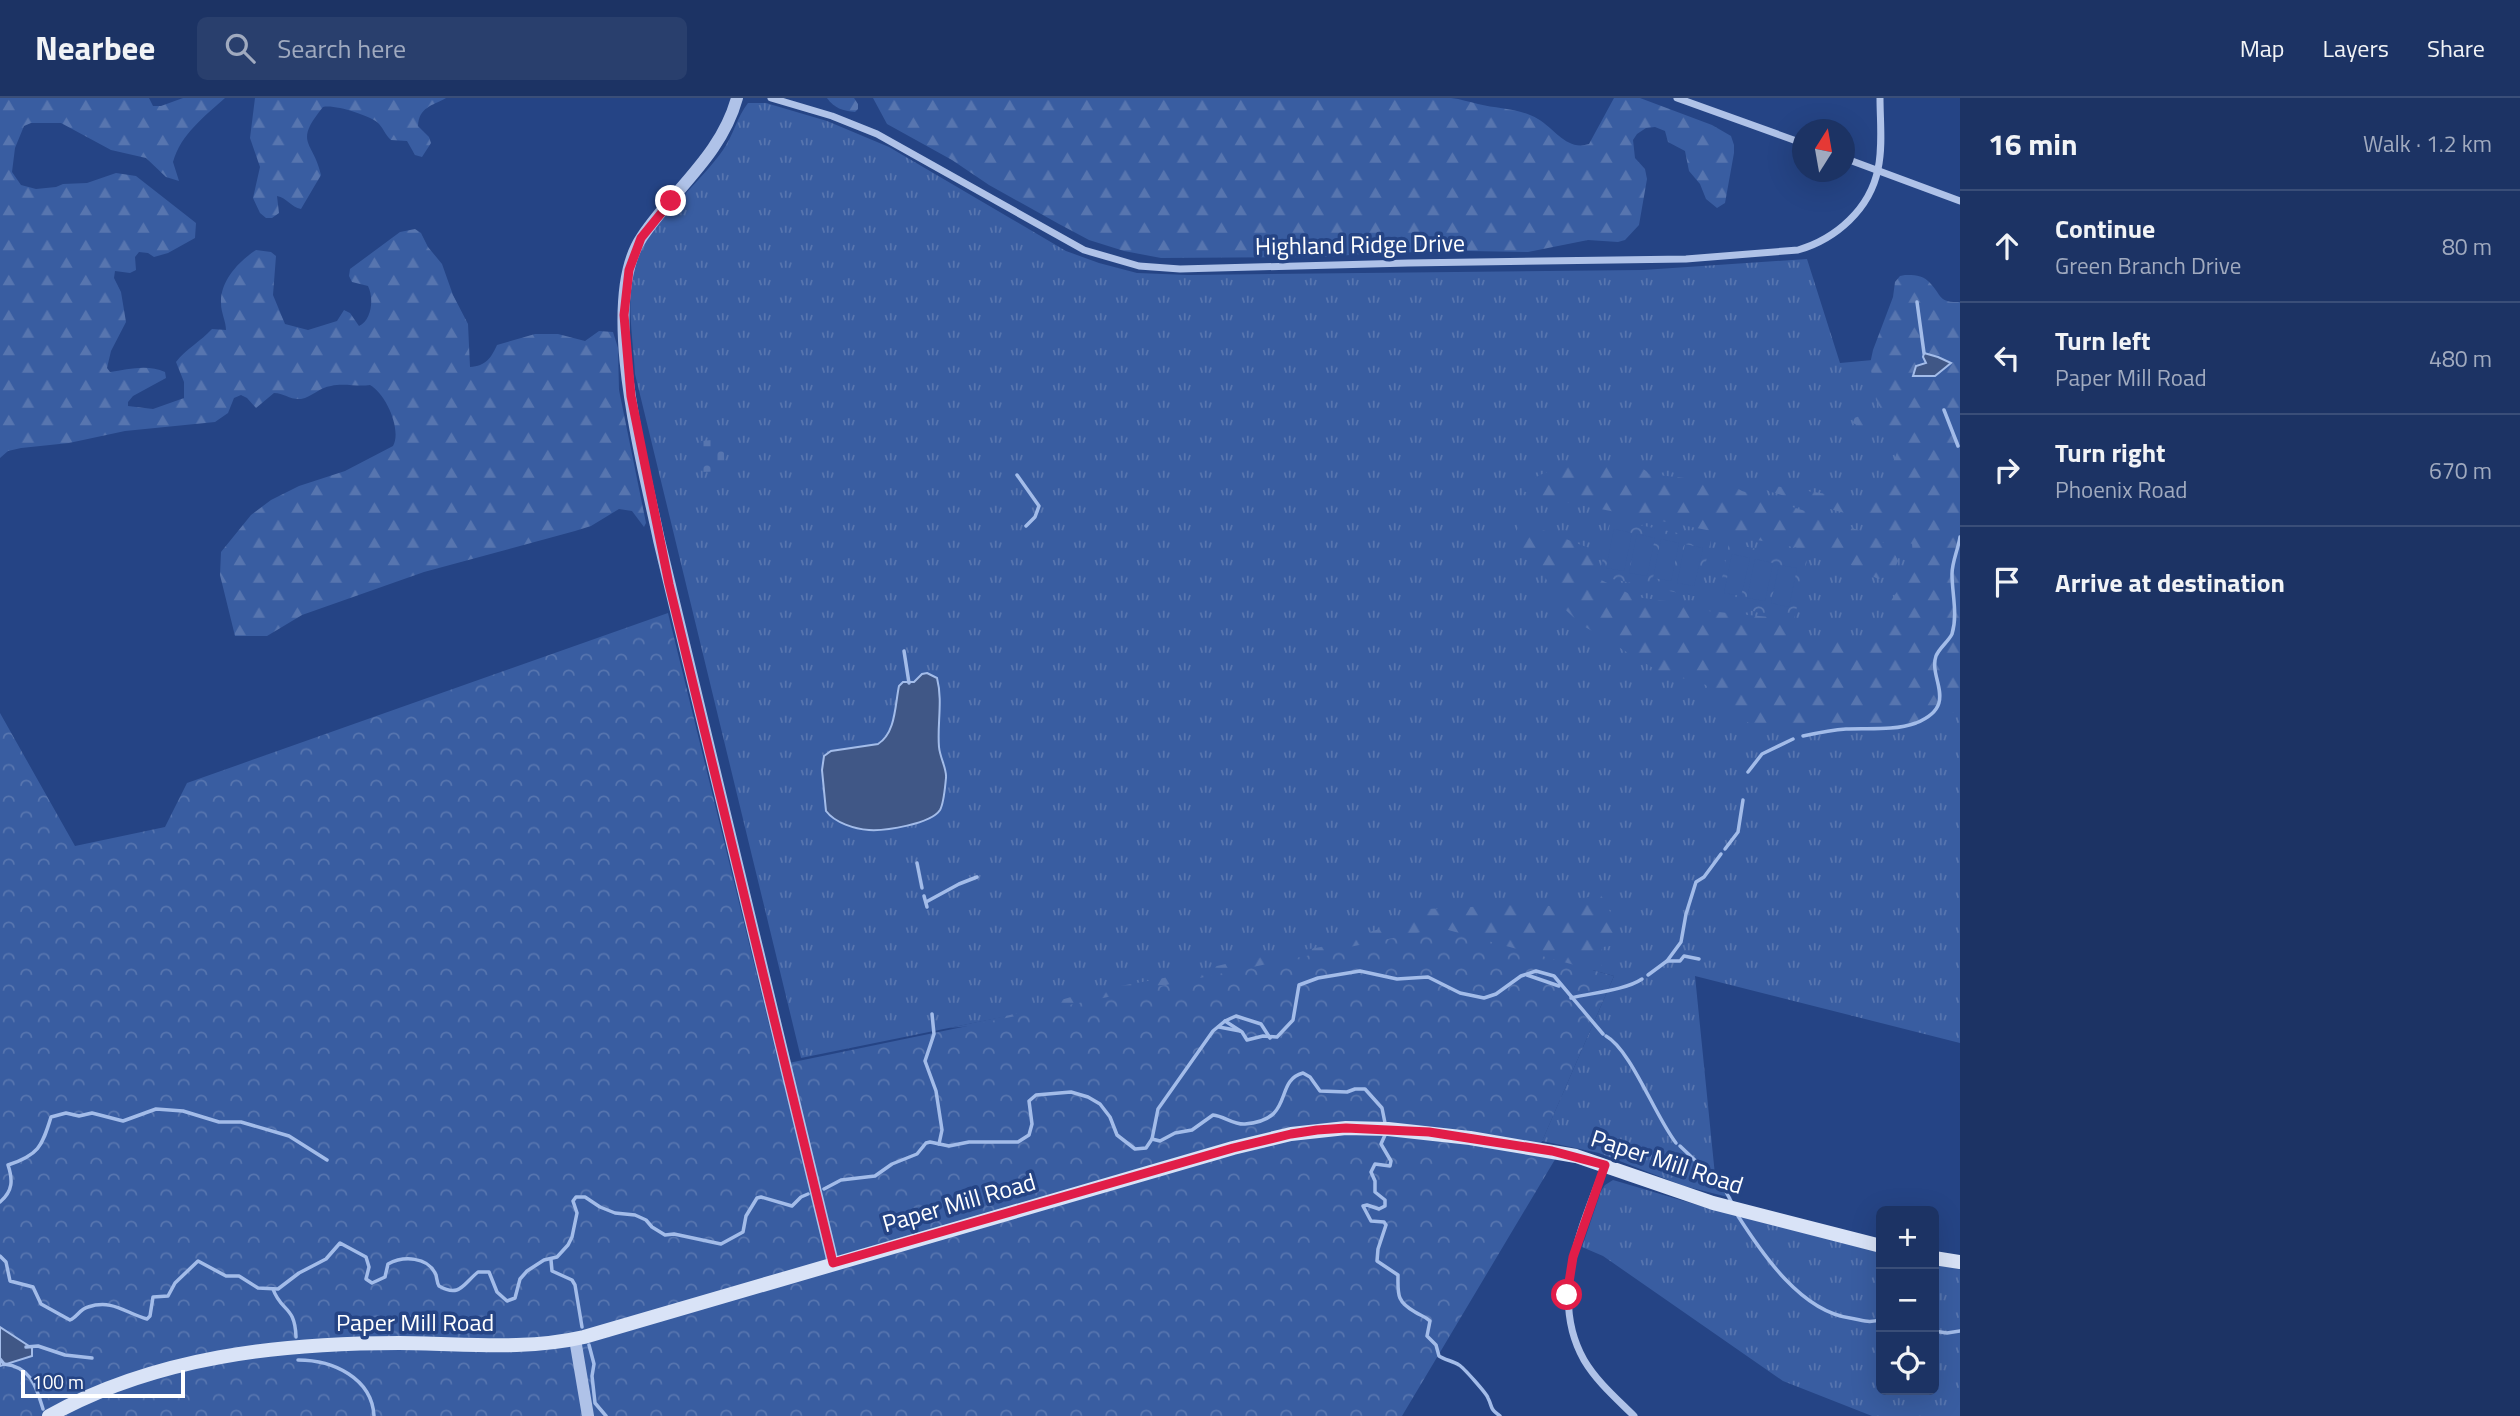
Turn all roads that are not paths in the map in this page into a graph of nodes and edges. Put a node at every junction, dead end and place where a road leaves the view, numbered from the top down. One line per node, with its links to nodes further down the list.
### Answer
1 (737, 98): 13 (street)
2 (771, 98): 7 (street, Highland Ridge Drive)
3 (1677, 98): 5 (street)
4 (1880, 98): 7 (street, Highland Ridge Drive)
5 (1792, 139)
6 (1855, 162): 7 (street)
7 (1878, 169): 8 (street)
8 (1960, 201)
9 (1605, 1165): 10 (main road, Paper Mill Road); 13 (main road, Paper Mill Road); 17 (street)
10 (1876, 1245)
11 (1939, 1259): 12 (main road)
12 (1960, 1262)
13 (833, 1263): 14 (main road, Paper Mill Road)
14 (575, 1339): 15 (main road, Paper Mill Road); 16 (street)
15 (49, 1416)
16 (588, 1416)
17 (1634, 1416)

